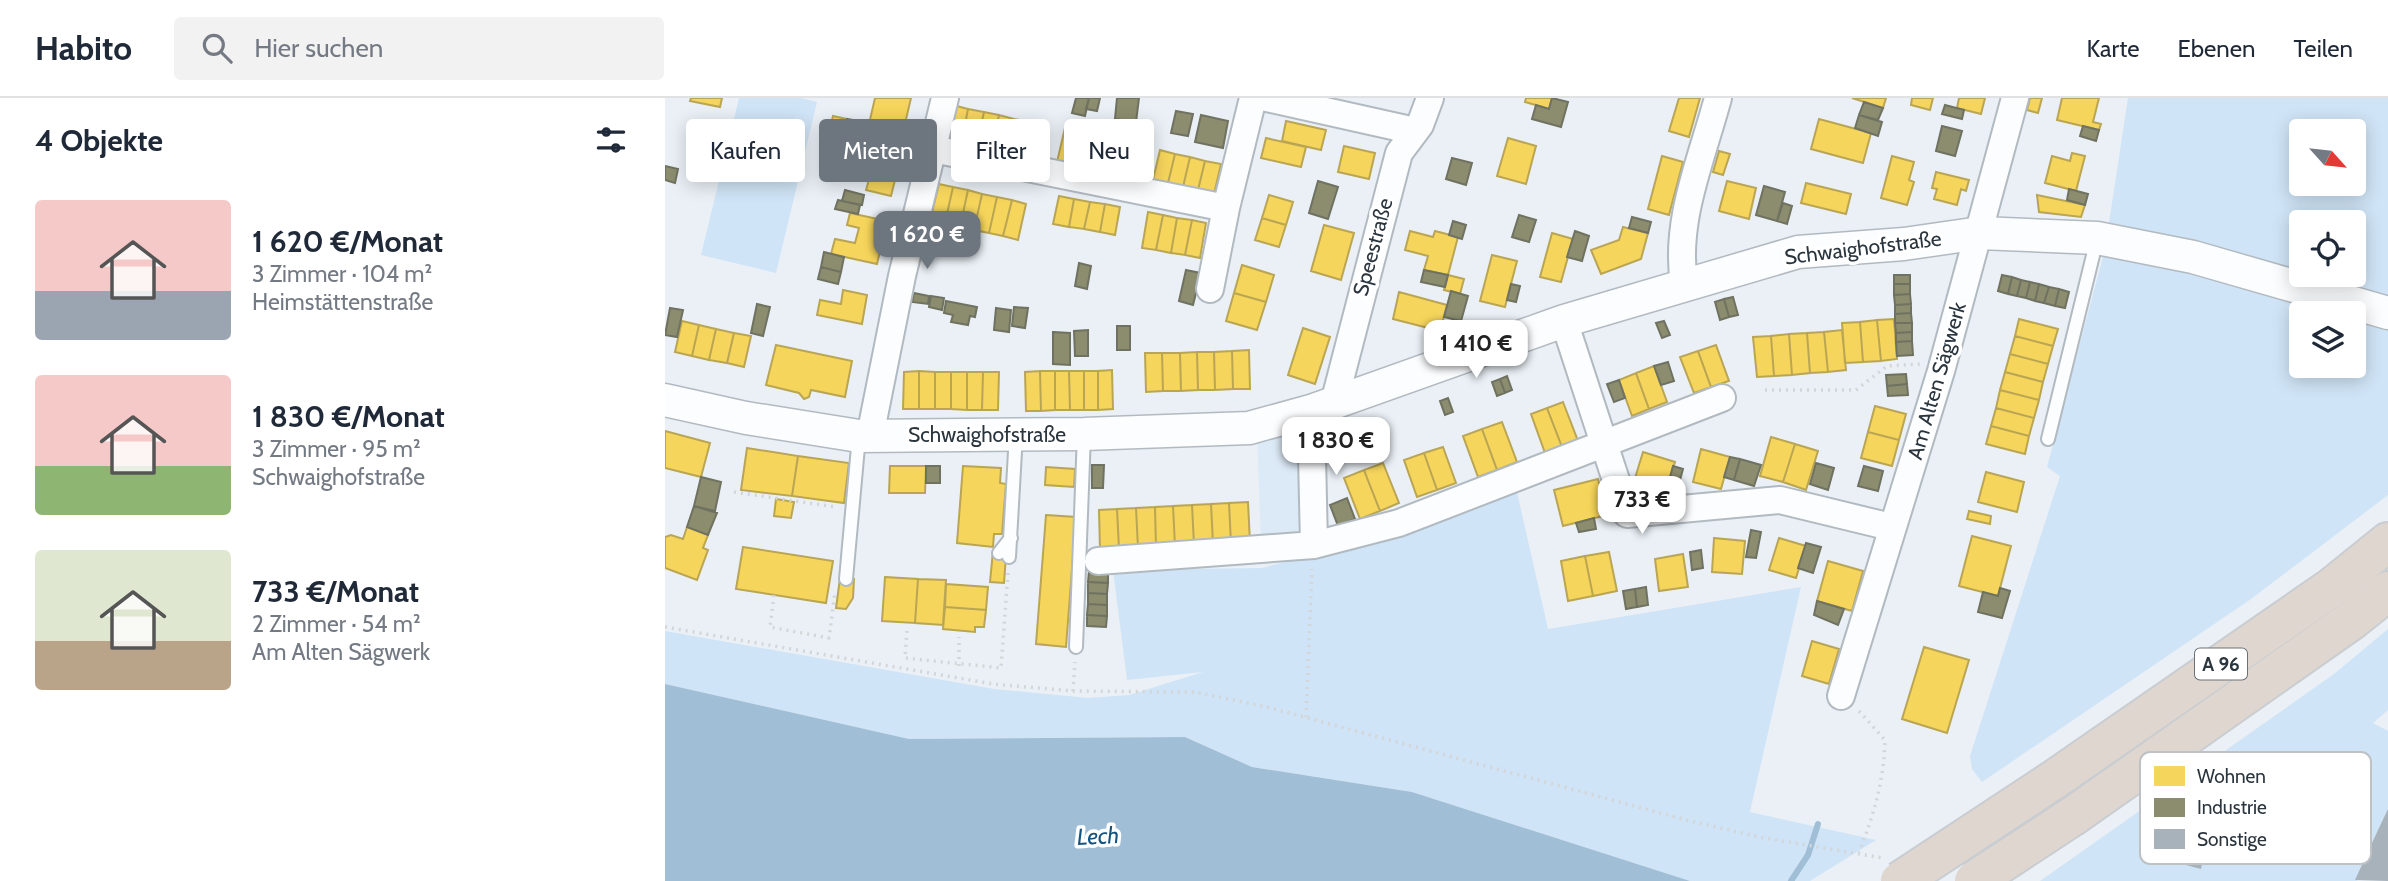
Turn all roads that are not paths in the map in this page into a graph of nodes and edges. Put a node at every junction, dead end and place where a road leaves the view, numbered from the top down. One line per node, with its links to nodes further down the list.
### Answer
1 (945, 98): 8 (street)
2 (1253, 98): 11 (street)
3 (1267, 98): 7 (street)
4 (1430, 98): 7 (street, Speestraße)
5 (1718, 98): 14 (street)
6 (2015, 98): 12 (street, Am Alten Sägwerk)
7 (1415, 131): 20 (street, Speestraße)
8 (937, 132)
9 (937, 150): 11 (street)
10 (925, 182): 23 (street)
11 (1226, 208): 15 (street)
12 (1980, 233): 13 (street, Schwaighofstraße); 14 (street, Schwaighofstraße); 26 (street, Am Alten Sägwerk)
13 (2097, 239): 16 (street, Schwaighofstraße); 24 (lane)
14 (1684, 283): 17 (street, Schwaighofstraße)
15 (1210, 289)
16 (2388, 313)
17 (1564, 321): 20 (street, Schwaighofstraße); 25 (street)
18 (1722, 398): 25 (street)
19 (665, 400): 23 (street, Schwaighofstraße)
20 (1322, 407): 22 (street, Schwaighofstraße); 28 (street)
21 (1016, 433): 22 (street, Schwaighofstraße); 23 (street, Schwaighofstraße); 29 (lane)
22 (1084, 434): 33 (lane)
23 (865, 436): 31 (lane)
24 (2047, 439)
25 (1605, 441): 26 (street); 28 (street)
26 (1891, 527): 34 (street, Am Alten Sägwerk)
27 (2388, 542): 37 (highway, A 96, bridge)
28 (1314, 545): 30 (street)
29 (1004, 555)
30 (1098, 561)
31 (847, 574)
32 (2388, 591): 35 (highway, A 96, bridge)
33 (1076, 647)
34 (1841, 696)
35 (2164, 752)
36 (2140, 769): 38 (highway, A 96, bridge)
37 (1900, 881)
38 (1974, 881)

